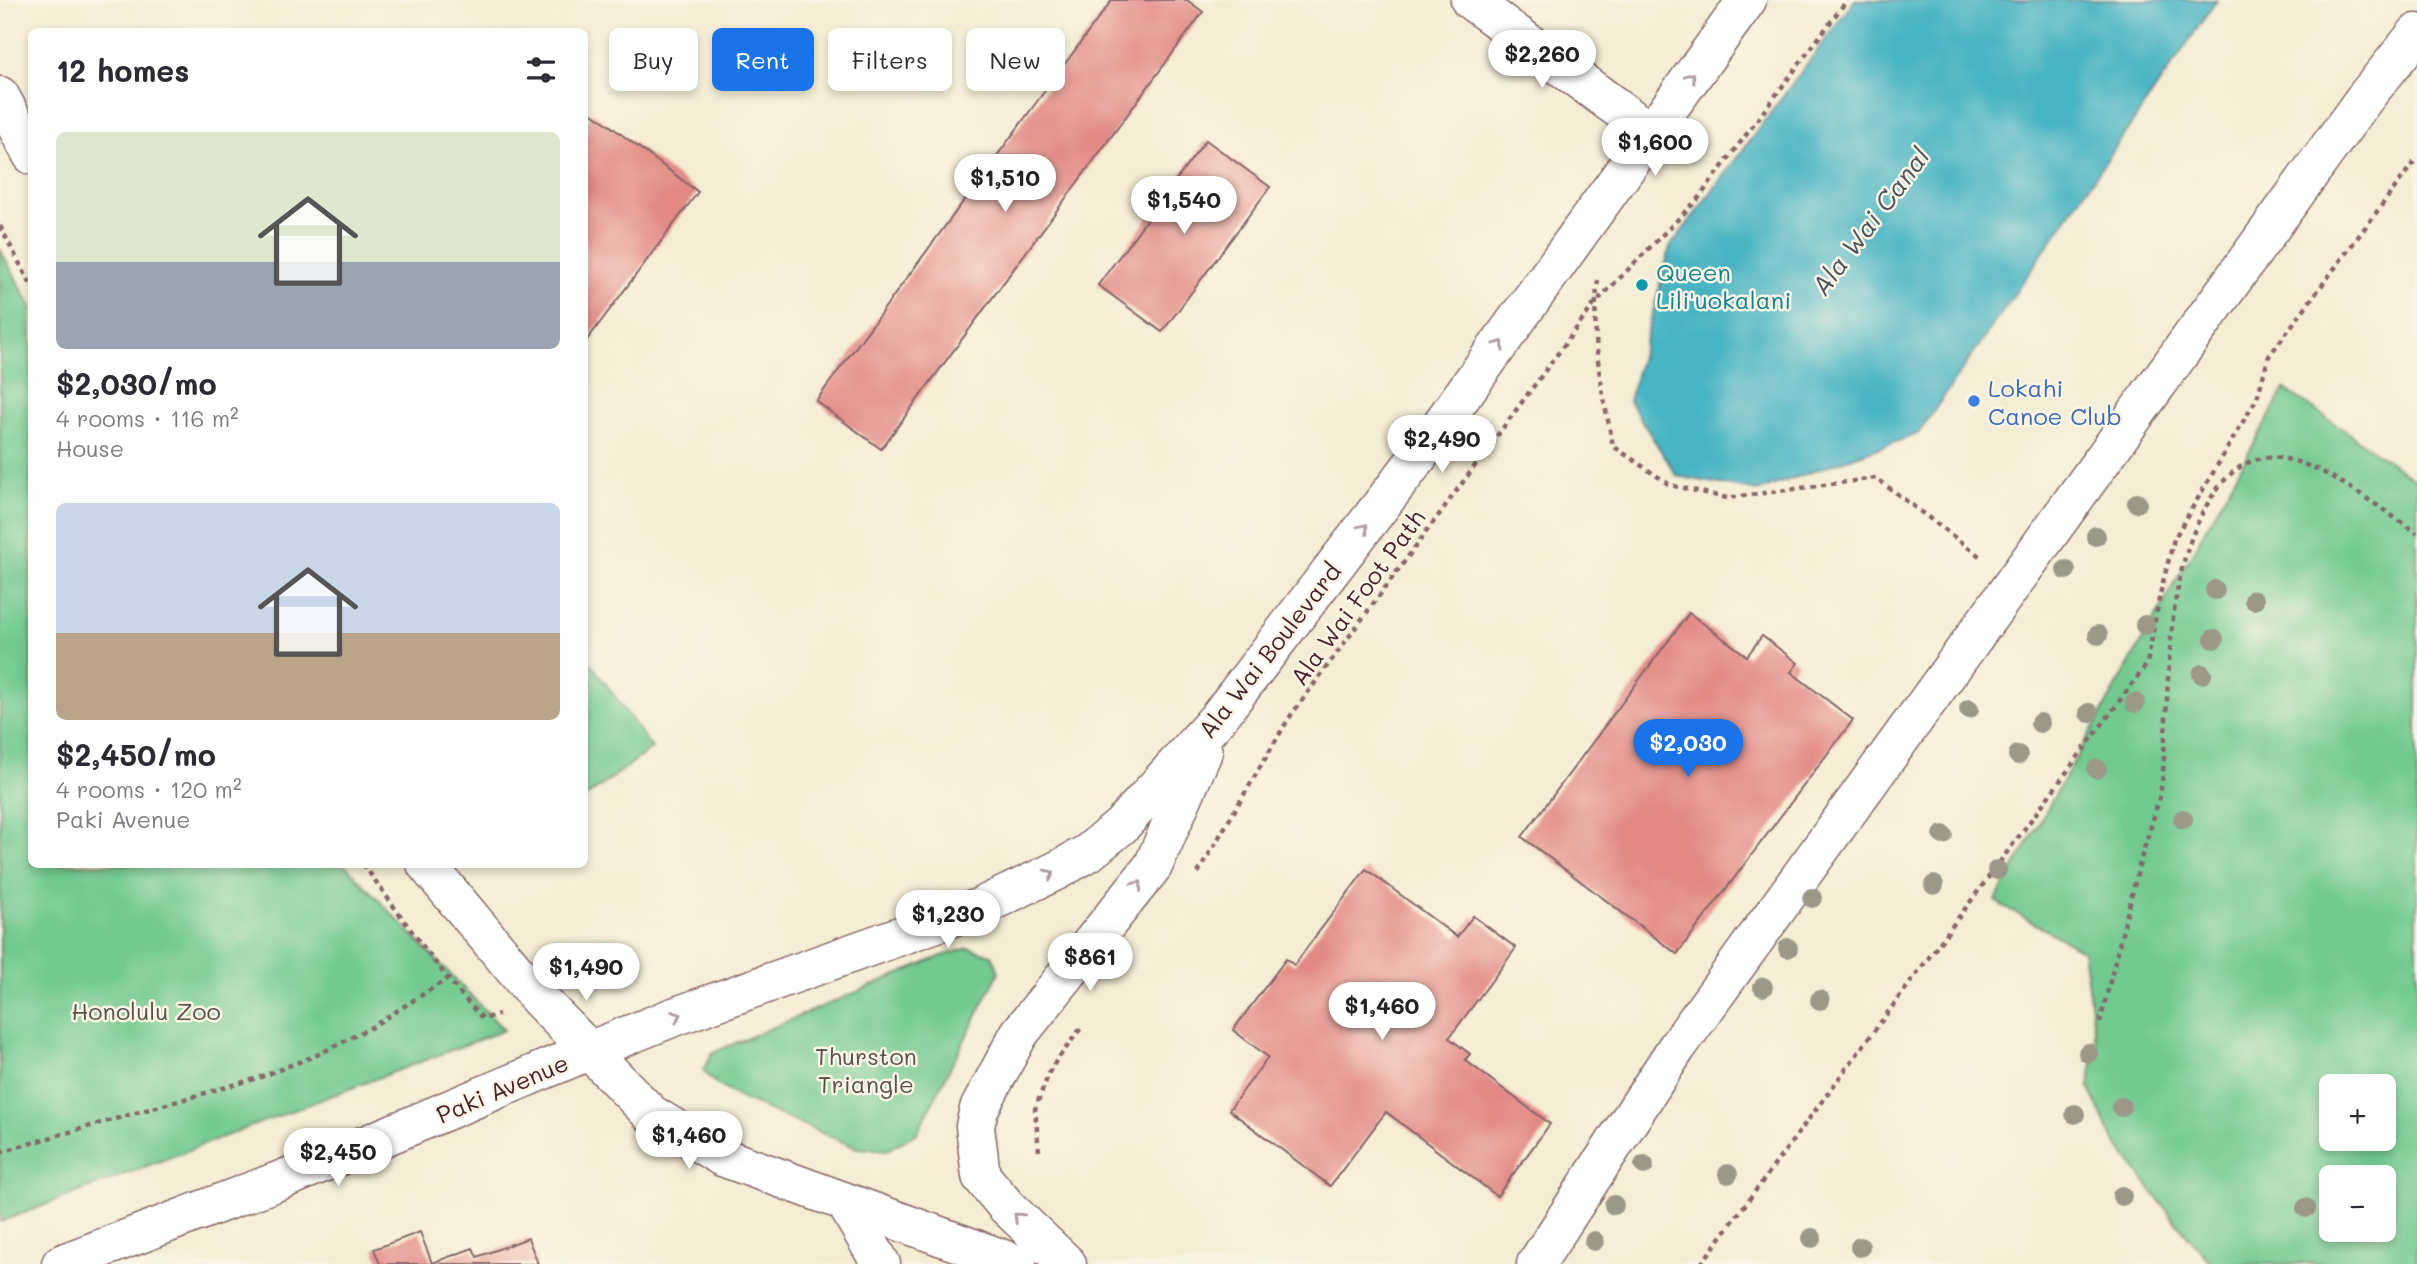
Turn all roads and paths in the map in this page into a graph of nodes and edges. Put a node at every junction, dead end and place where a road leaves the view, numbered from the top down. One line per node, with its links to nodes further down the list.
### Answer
1 (1469, 0): 6 (main road)
2 (1747, 0): 6 (main road, Ala Wai Boulevard, one-way to 2)
3 (1847, 0): 12 (path, Ala Wai Foot Path)
4 (2417, 33): 14 (main road)
5 (0, 96): 7 (main road)
6 (1650, 132): 15 (main road, Ala Wai Boulevard, one-way to 6)
7 (28, 148)
8 (2417, 158): 32 (path)
9 (0, 226): 11 (path)
10 (1599, 278): 12 (path)
11 (28, 279)
12 (1595, 303): 14 (path); 18 (path, Ala Wai Foot Path)
13 (2417, 533): 21 (path)
14 (2014, 581): 31 (main road)
15 (1218, 718): 23 (main road, Ala Wai Boulevard, one-way to 15); 30 (main road, one-way to 15)
16 (366, 868): 19 (path)
17 (429, 868): 23 (main road)
18 (1195, 876)
19 (447, 979): 20 (path); 25 (path)
20 (482, 1019)
21 (2100, 1023)
22 (1083, 1025): 24 (path)
23 (591, 1050): 26 (main road); 27 (main road, Paki Avenue)
24 (1039, 1151)
25 (0, 1152)
26 (845, 1202): 28 (main road); 29 (main road)
27 (61, 1264)
28 (881, 1264)
29 (1017, 1264)
30 (1067, 1264)
31 (1536, 1264)
32 (1701, 1264)

